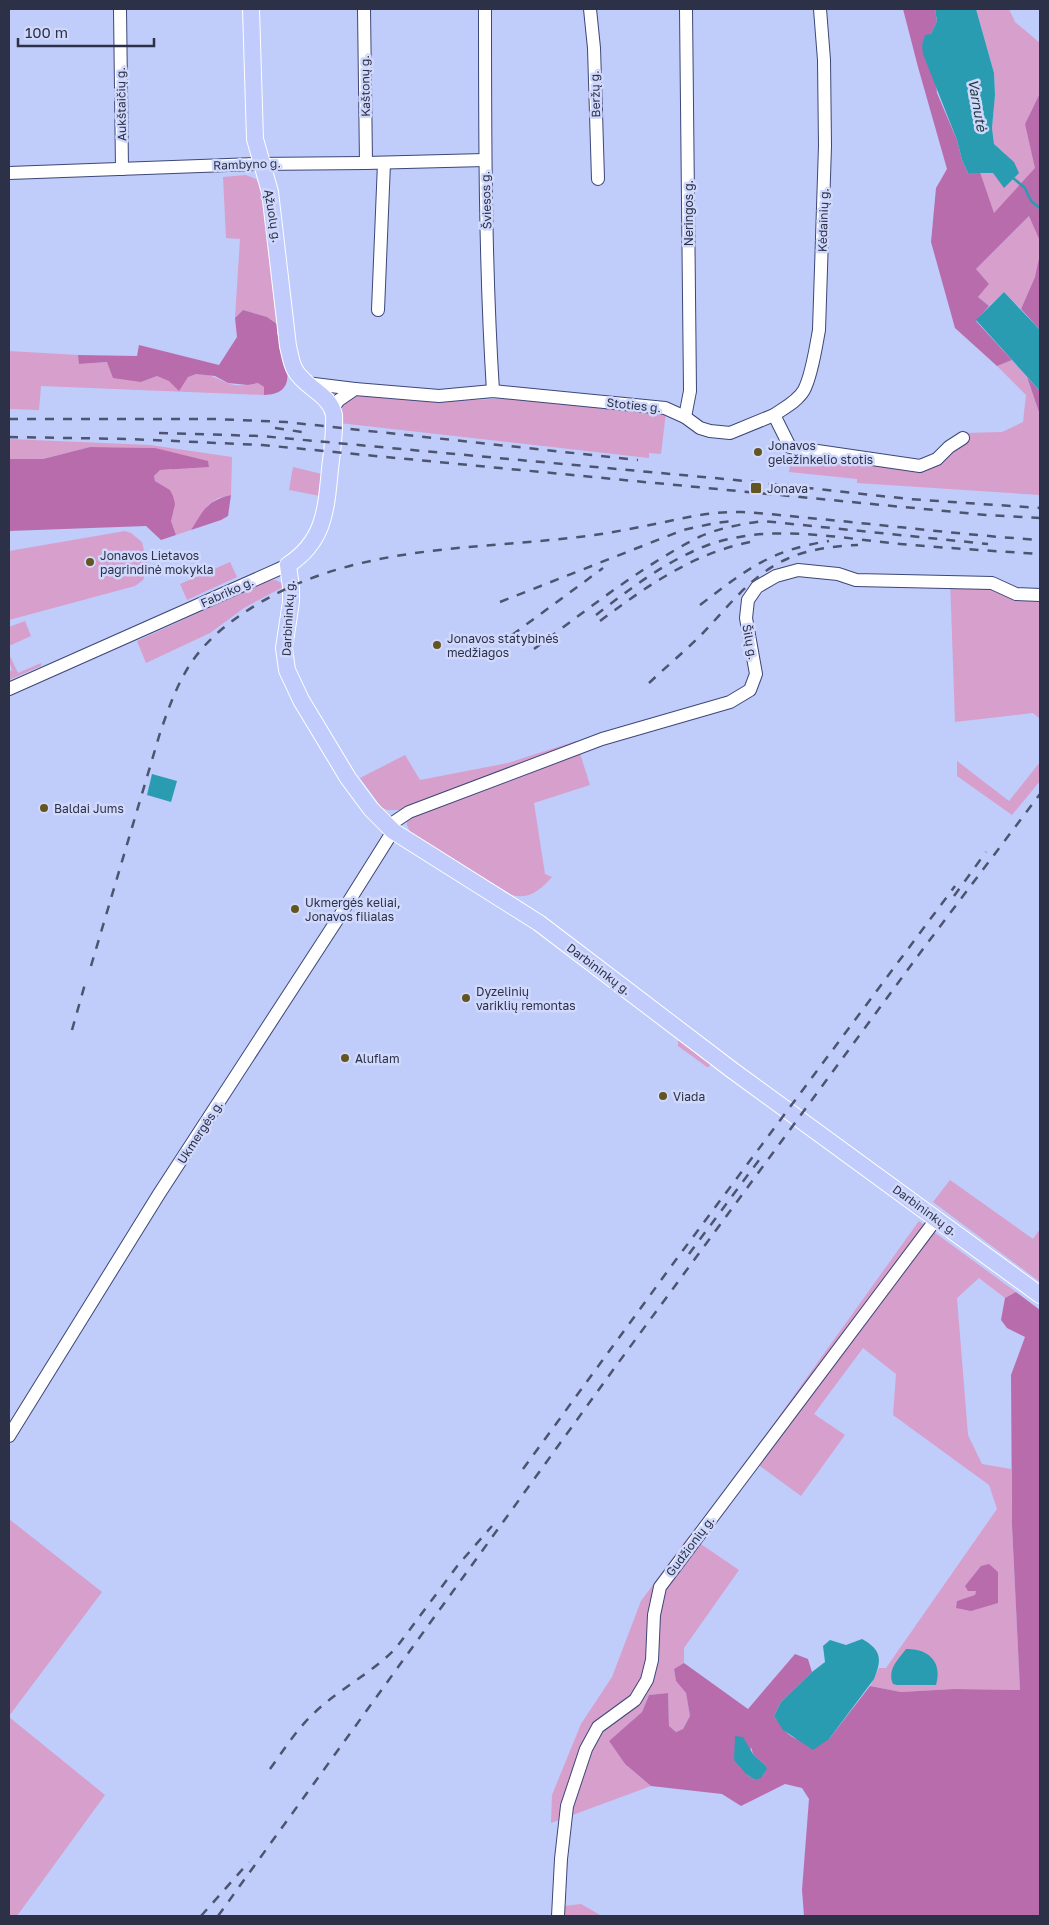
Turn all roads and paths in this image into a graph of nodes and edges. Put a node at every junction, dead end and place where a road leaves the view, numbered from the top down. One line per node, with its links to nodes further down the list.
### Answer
1 (120, 9): 12 (street, Aukštaičių g.)
2 (251, 9): 9 (main road, Ąžuolų g.)
3 (364, 9): 10 (street, Kaštonų g.)
4 (485, 9): 8 (street, Šviesos g.)
5 (590, 9): 14 (street, Beržų g.)
6 (686, 9): 21 (street, Neringos g.)
7 (820, 9): 20 (street, Kėdainių g.)
8 (485, 160): 11 (street, Rambyno g.); 18 (street, Šviesos g.)
9 (263, 163): 10 (street, Rambyno g.); 12 (street, Rambyno g.); 16 (main road, Ąžuolų g.)
10 (366, 163): 11 (street, Rambyno g.)
11 (384, 163): 15 (street)
12 (122, 169): 13 (street, Rambyno g.)
13 (9, 174)
14 (598, 178)
15 (378, 310)
16 (306, 383): 17 (street, Stoties g.); 19 (main road, Ąžuolų g.)
17 (354, 389): 18 (street, Stoties g.); 19 (street)
18 (493, 391): 21 (street, Stoties g.)
19 (333, 408): 23 (main road, Fabriko g.)
20 (774, 415): 21 (street, Stoties g.); 22 (street)
21 (685, 417)
22 (963, 438)
23 (288, 565): 25 (street, Fabriko g.); 26 (main road, Darbininkų g.)
24 (1040, 595): 26 (street, Šilų g.)
25 (9, 689)
26 (391, 828): 27 (main road, Darbininkų g.); 29 (street, Ukmergės g.)
27 (937, 1218): 28 (main road, Darbininkų g.); 30 (street, Gudžionių g.)
28 (1040, 1295)
29 (9, 1436)
30 (558, 1916)

